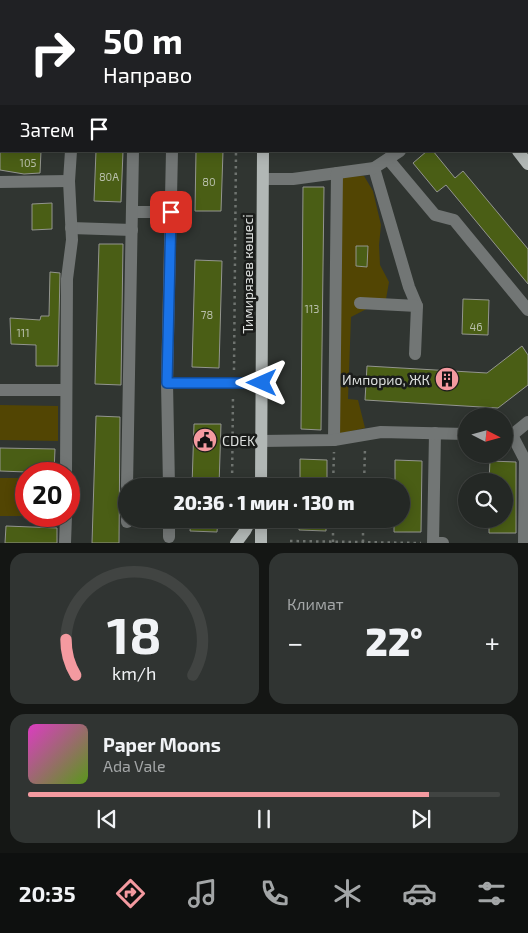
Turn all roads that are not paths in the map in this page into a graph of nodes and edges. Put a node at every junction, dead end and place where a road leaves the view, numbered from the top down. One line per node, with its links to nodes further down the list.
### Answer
1 (71, 152): 12 (street)
2 (133, 152): 14 (street)
3 (172, 152): 15 (street)
4 (263, 152): 11 (main road, Тимирязев көшесі)
5 (398, 152): 7 (street)
6 (519, 152): 8 (main road)
7 (388, 159): 9 (street); 20 (street)
8 (528, 164)
9 (374, 168): 10 (street); 19 (street)
10 (337, 173): 11 (street); 30 (street)
11 (263, 179): 23 (main road, Тимирязев көшесі)
12 (69, 181): 13 (street); 16 (street)
13 (0, 182)
14 (132, 212): 15 (street); 17 (street)
15 (171, 212): 22 (street)
16 (71, 228): 17 (street); 25 (street)
17 (132, 230): 34 (street)
18 (360, 304): 19 (street)
19 (417, 306): 21 (street)
20 (528, 310)
21 (415, 354)
22 (167, 383): 23 (street); 35 (street)
23 (262, 383): 31 (main road, Тимирязев көшесі)
24 (0, 390): 25 (street)
25 (66, 390): 33 (street)
26 (528, 422): 27 (street)
27 (513, 432)
28 (435, 433): 29 (street); 30 (street); 45 (street)
29 (458, 434)
30 (334, 440): 31 (street)
31 (261, 441): 36 (main road, Тимирязев көшесі)
32 (513, 442): 47 (street)
33 (66, 462)
34 (127, 478)
35 (169, 478)
36 (261, 478)
37 (66, 527): 42 (street)
38 (170, 528): 41 (street)
39 (247, 528): 43 (main road)
40 (261, 528): 44 (main road)
41 (170, 537)
42 (65, 543)
43 (236, 543)
44 (261, 543)
45 (433, 543): 46 (street)
46 (443, 543)
47 (524, 543)

